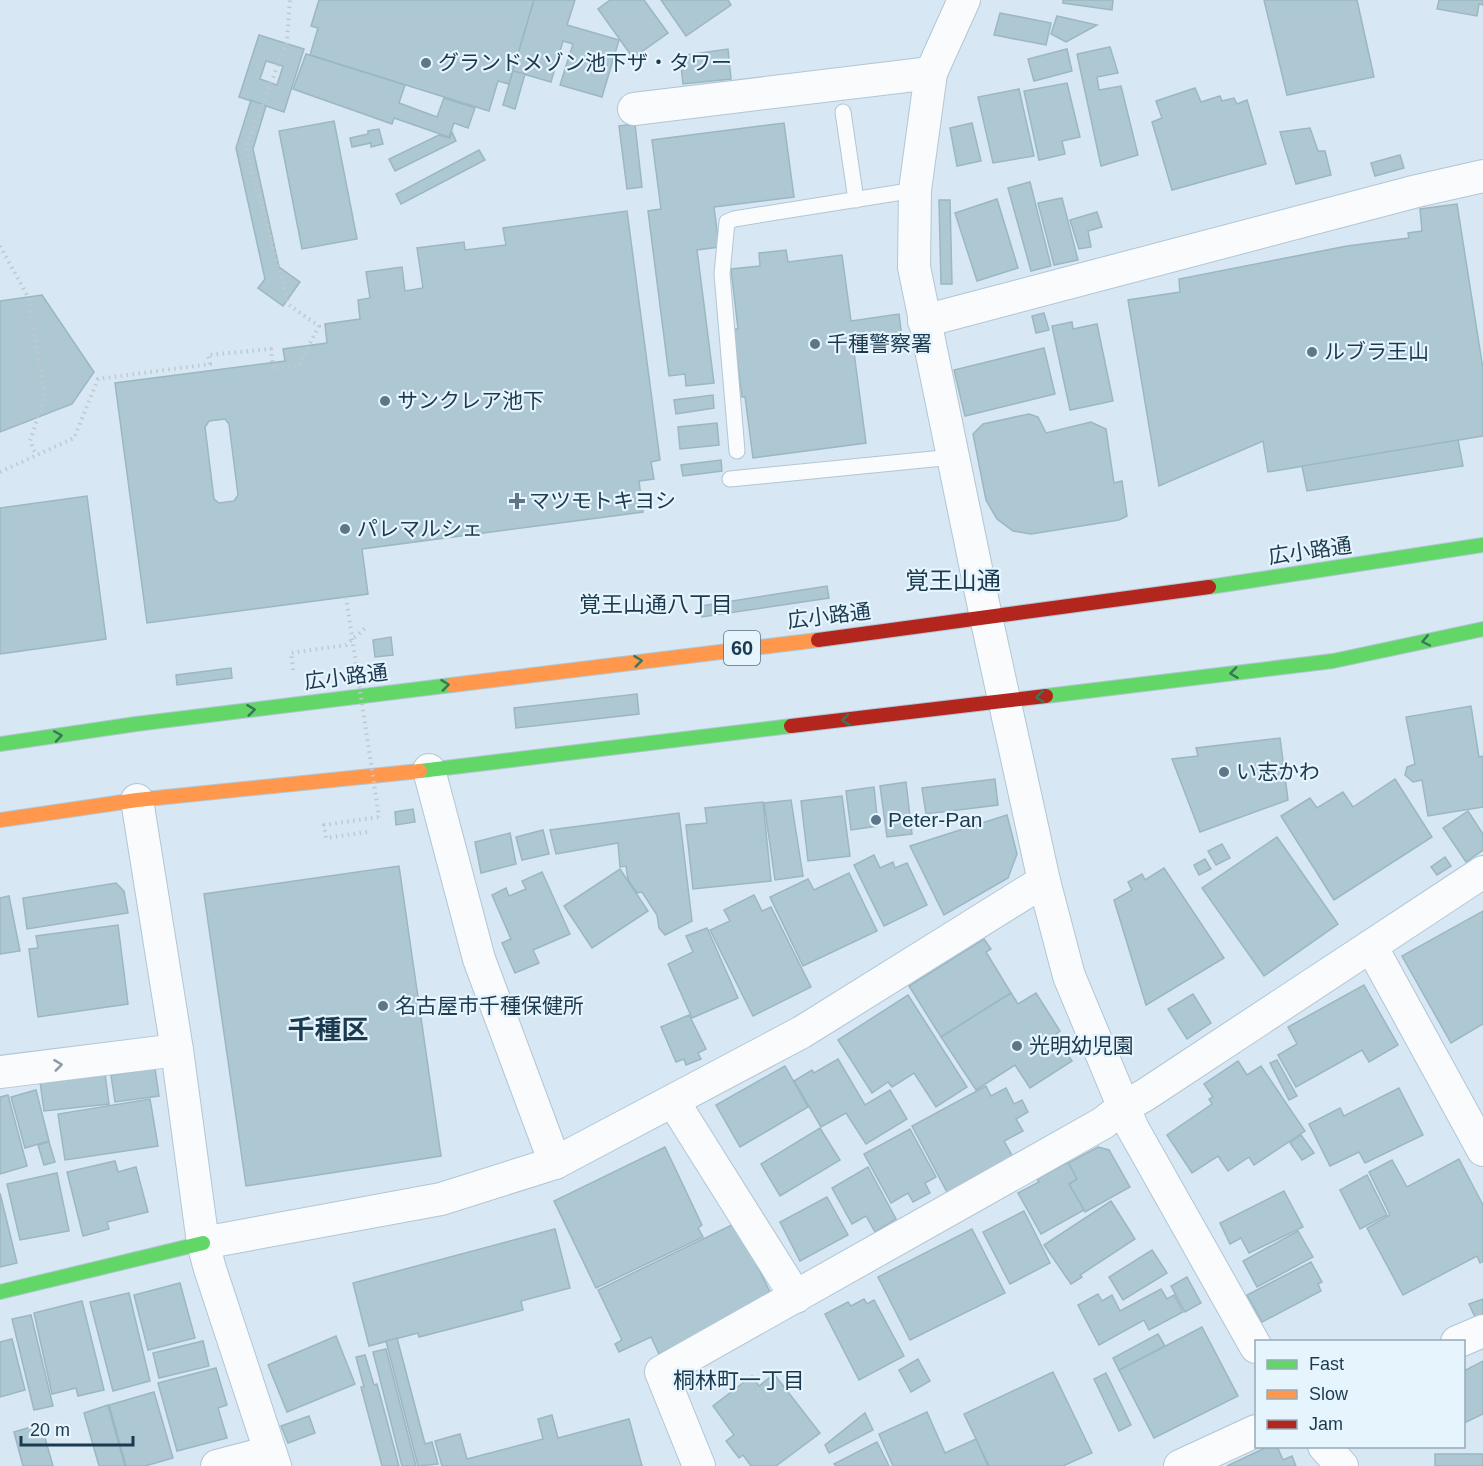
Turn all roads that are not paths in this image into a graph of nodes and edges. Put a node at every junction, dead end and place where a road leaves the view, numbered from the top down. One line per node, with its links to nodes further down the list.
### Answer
1 (964, 0): 2 (street)
2 (931, 73): 3 (street); 6 (street)
3 (634, 109)
4 (843, 112): 7 (lane)
5 (1483, 176): 8 (street)
6 (915, 190): 7 (lane); 8 (street)
7 (856, 200): 9 (lane)
8 (924, 321): 10 (street)
9 (737, 451)
10 (953, 457): 11 (lane); 13 (street)
11 (730, 479)
12 (1483, 545): 13 (main road, 広小路通 / 60)
13 (986, 617): 15 (street); 16 (main road, 広小路通 / 60, one-way to 13)
14 (1483, 629): 15 (main road, one-way to 15)
15 (1005, 702): 17 (main road, one-way to 17); 21 (street)
16 (0, 744)
17 (429, 770): 18 (main road); 28 (street)
18 (137, 800): 19 (main road); 23 (street)
19 (0, 820)
20 (1483, 872): 22 (street)
21 (1044, 880): 25 (street); 26 (street)
22 (1371, 946): 26 (street); 27 (street)
23 (177, 1050): 24 (street, one-way to 23); 29 (street)
24 (0, 1072)
25 (674, 1101): 28 (street); 31 (street)
26 (1125, 1106): 31 (street); 34 (street)
27 (1479, 1132)
28 (555, 1163): 29 (street)
29 (203, 1243): 30 (main road); 37 (street)
30 (0, 1292)
31 (796, 1297): 39 (street)
32 (1483, 1331): 33 (street)
33 (1460, 1340)
34 (1255, 1343)
35 (1255, 1432): 40 (street)
36 (1326, 1448): 41 (street)
37 (272, 1459): 38 (street)
38 (217, 1466)
39 (699, 1466)
40 (1180, 1466)
41 (1342, 1466)

